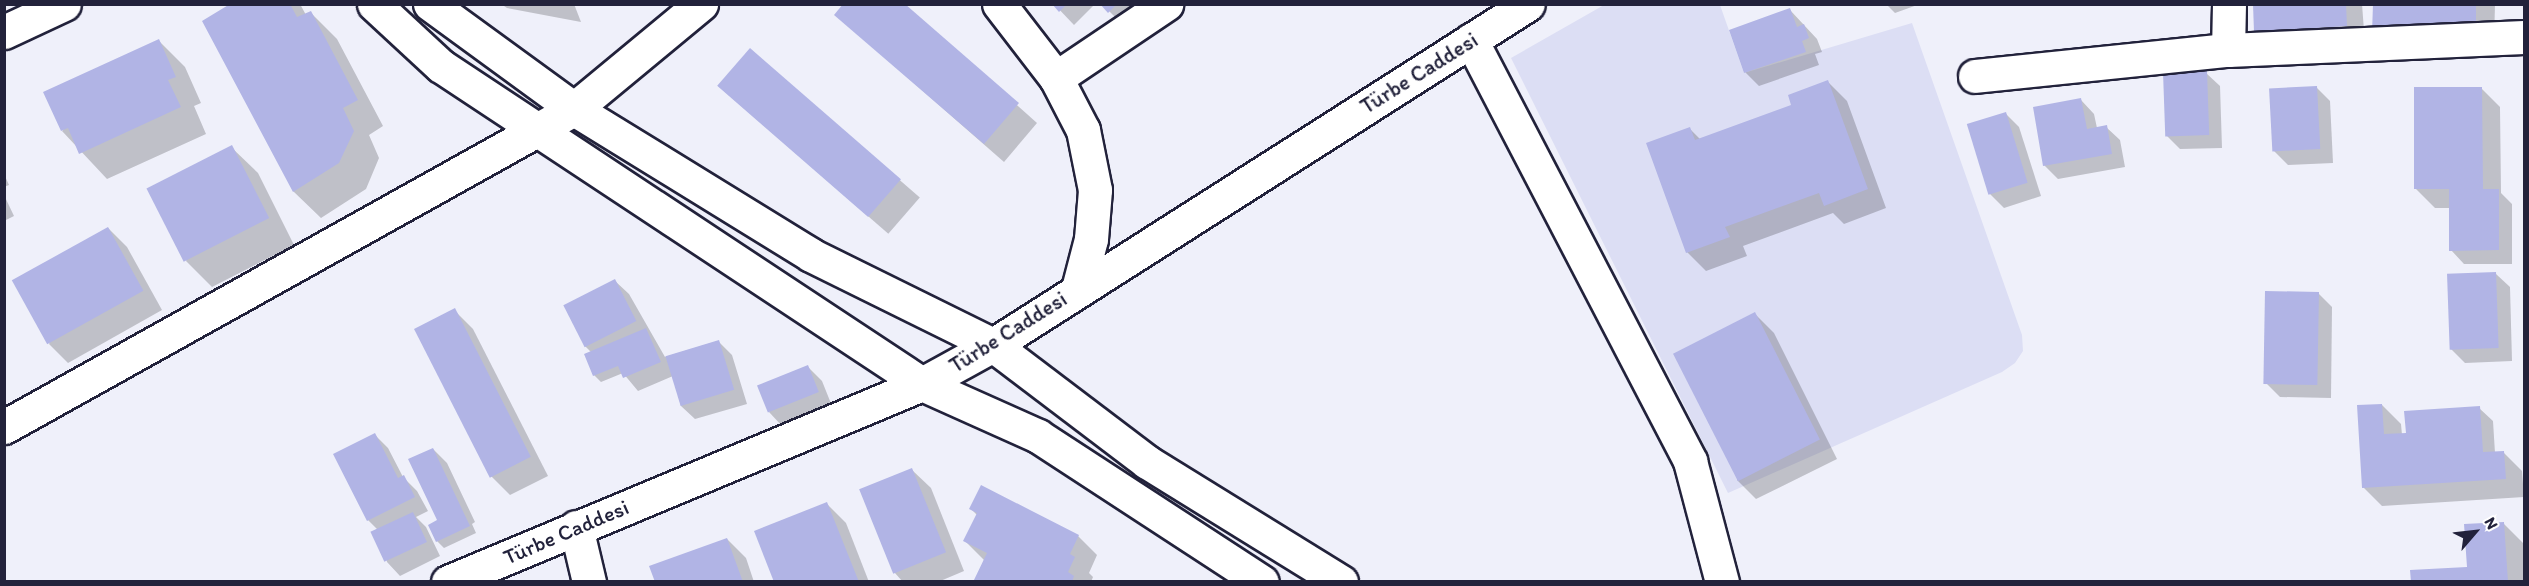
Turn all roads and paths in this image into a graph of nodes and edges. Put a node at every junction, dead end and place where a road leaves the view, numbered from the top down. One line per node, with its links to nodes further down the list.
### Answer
1 (63, 4): 9 (street)
2 (374, 4): 16 (street)
3 (430, 4): 15 (street)
4 (701, 4): 15 (street)
5 (999, 4): 14 (street)
6 (1166, 4): 14 (street)
7 (1528, 4): 11 (street, Türbe Caddesi)
8 (2229, 4): 12 (street)
9 (4, 32)
10 (2524, 37): 12 (street)
11 (1471, 40): 17 (street, Türbe Caddesi); 26 (street)
12 (2228, 50): 13 (street)
13 (1975, 76)
14 (1056, 78): 17 (street)
15 (574, 109): 16 (street); 18 (street)
16 (537, 130): 19 (street); 20 (street)
17 (1078, 289): 18 (street, Türbe Caddesi)
18 (993, 345): 19 (street, Türbe Caddesi); 25 (street)
19 (922, 384): 21 (street, Türbe Caddesi); 24 (street)
20 (4, 427)
21 (576, 527): 22 (street, Türbe Caddesi); 23 (street)
22 (448, 582)
23 (589, 582)
24 (1262, 582)
25 (1341, 582)
26 (1722, 582)

